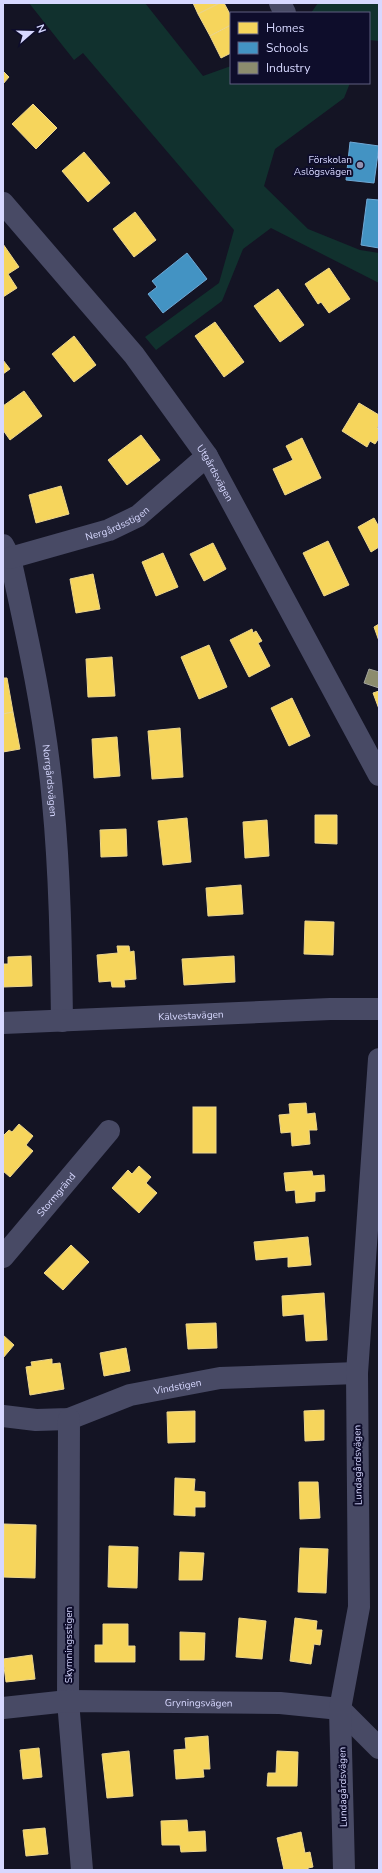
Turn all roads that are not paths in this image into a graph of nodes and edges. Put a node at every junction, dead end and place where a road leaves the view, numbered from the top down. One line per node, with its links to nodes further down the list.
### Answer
1 (280, 3): 2 (street)
2 (284, 12)
3 (3, 203): 4 (street, Utgårdsvägen)
4 (207, 456): 5 (street, Nergårdsstigen); 6 (street, Utgårdsvägen)
5 (6, 551): 8 (street, Norrgårdsvägen)
6 (379, 775)
7 (379, 1009): 8 (street, Kälvestavägen)
8 (62, 1021): 9 (street, Kälvestavägen)
9 (3, 1022)
10 (379, 1059): 12 (street, Lundagårdsvägen)
11 (109, 1131): 13 (street, Stormgränd)
12 (376, 1150): 14 (street, Lundagårdsvägen)
13 (3, 1257)
14 (357, 1373): 16 (street, Vindstigen); 19 (street, Lundagårdsvägen)
15 (3, 1416): 16 (street, Vindstigen)
16 (69, 1419): 17 (street, Skymningsstigen)
17 (68, 1701): 18 (street, Gryningsvägen); 19 (street, Gryningsvägen); 21 (street, Skymningsstigen)
18 (3, 1708)
19 (340, 1709): 20 (street); 22 (street, Lundagårdsvägen)
20 (379, 1748)
21 (82, 1870)
22 (344, 1870)

